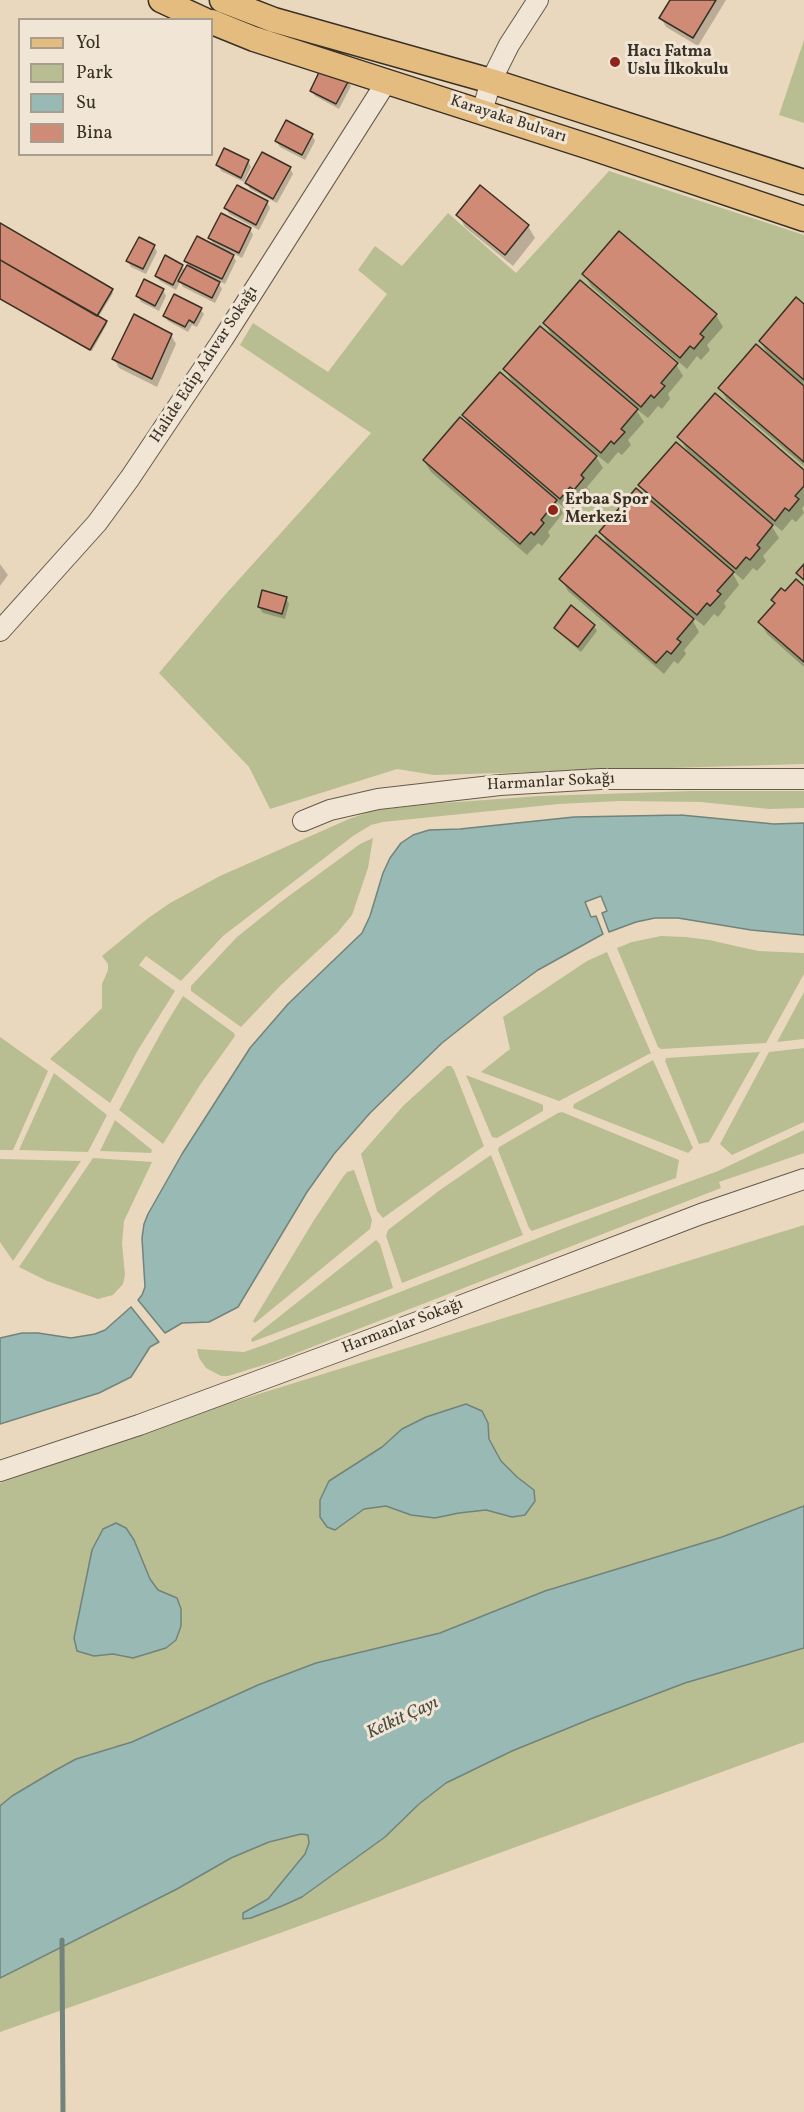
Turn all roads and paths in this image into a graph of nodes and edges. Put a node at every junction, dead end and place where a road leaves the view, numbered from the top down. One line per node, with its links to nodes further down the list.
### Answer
1 (161, 0): 4 (main road)
2 (222, 0): 7 (main road, Karayaka Bulvarı)
3 (538, 0): 7 (street)
4 (200, 18)
5 (213, 22): 6 (main road, Karayaka Bulvarı)
6 (387, 81): 8 (main road, Karayaka Bulvarı); 11 (street, Halide Edip Adıvar Sokağı)
7 (491, 81): 8 (street); 9 (main road, Karayaka Bulvarı)
8 (482, 112): 10 (main road, Karayaka Bulvarı)
9 (804, 182)
10 (804, 219)
11 (0, 632)
12 (804, 779): 13 (street, Harmanlar Sokağı)
13 (303, 821)
14 (804, 1179): 15 (street, Harmanlar Sokağı)
15 (0, 1471)

